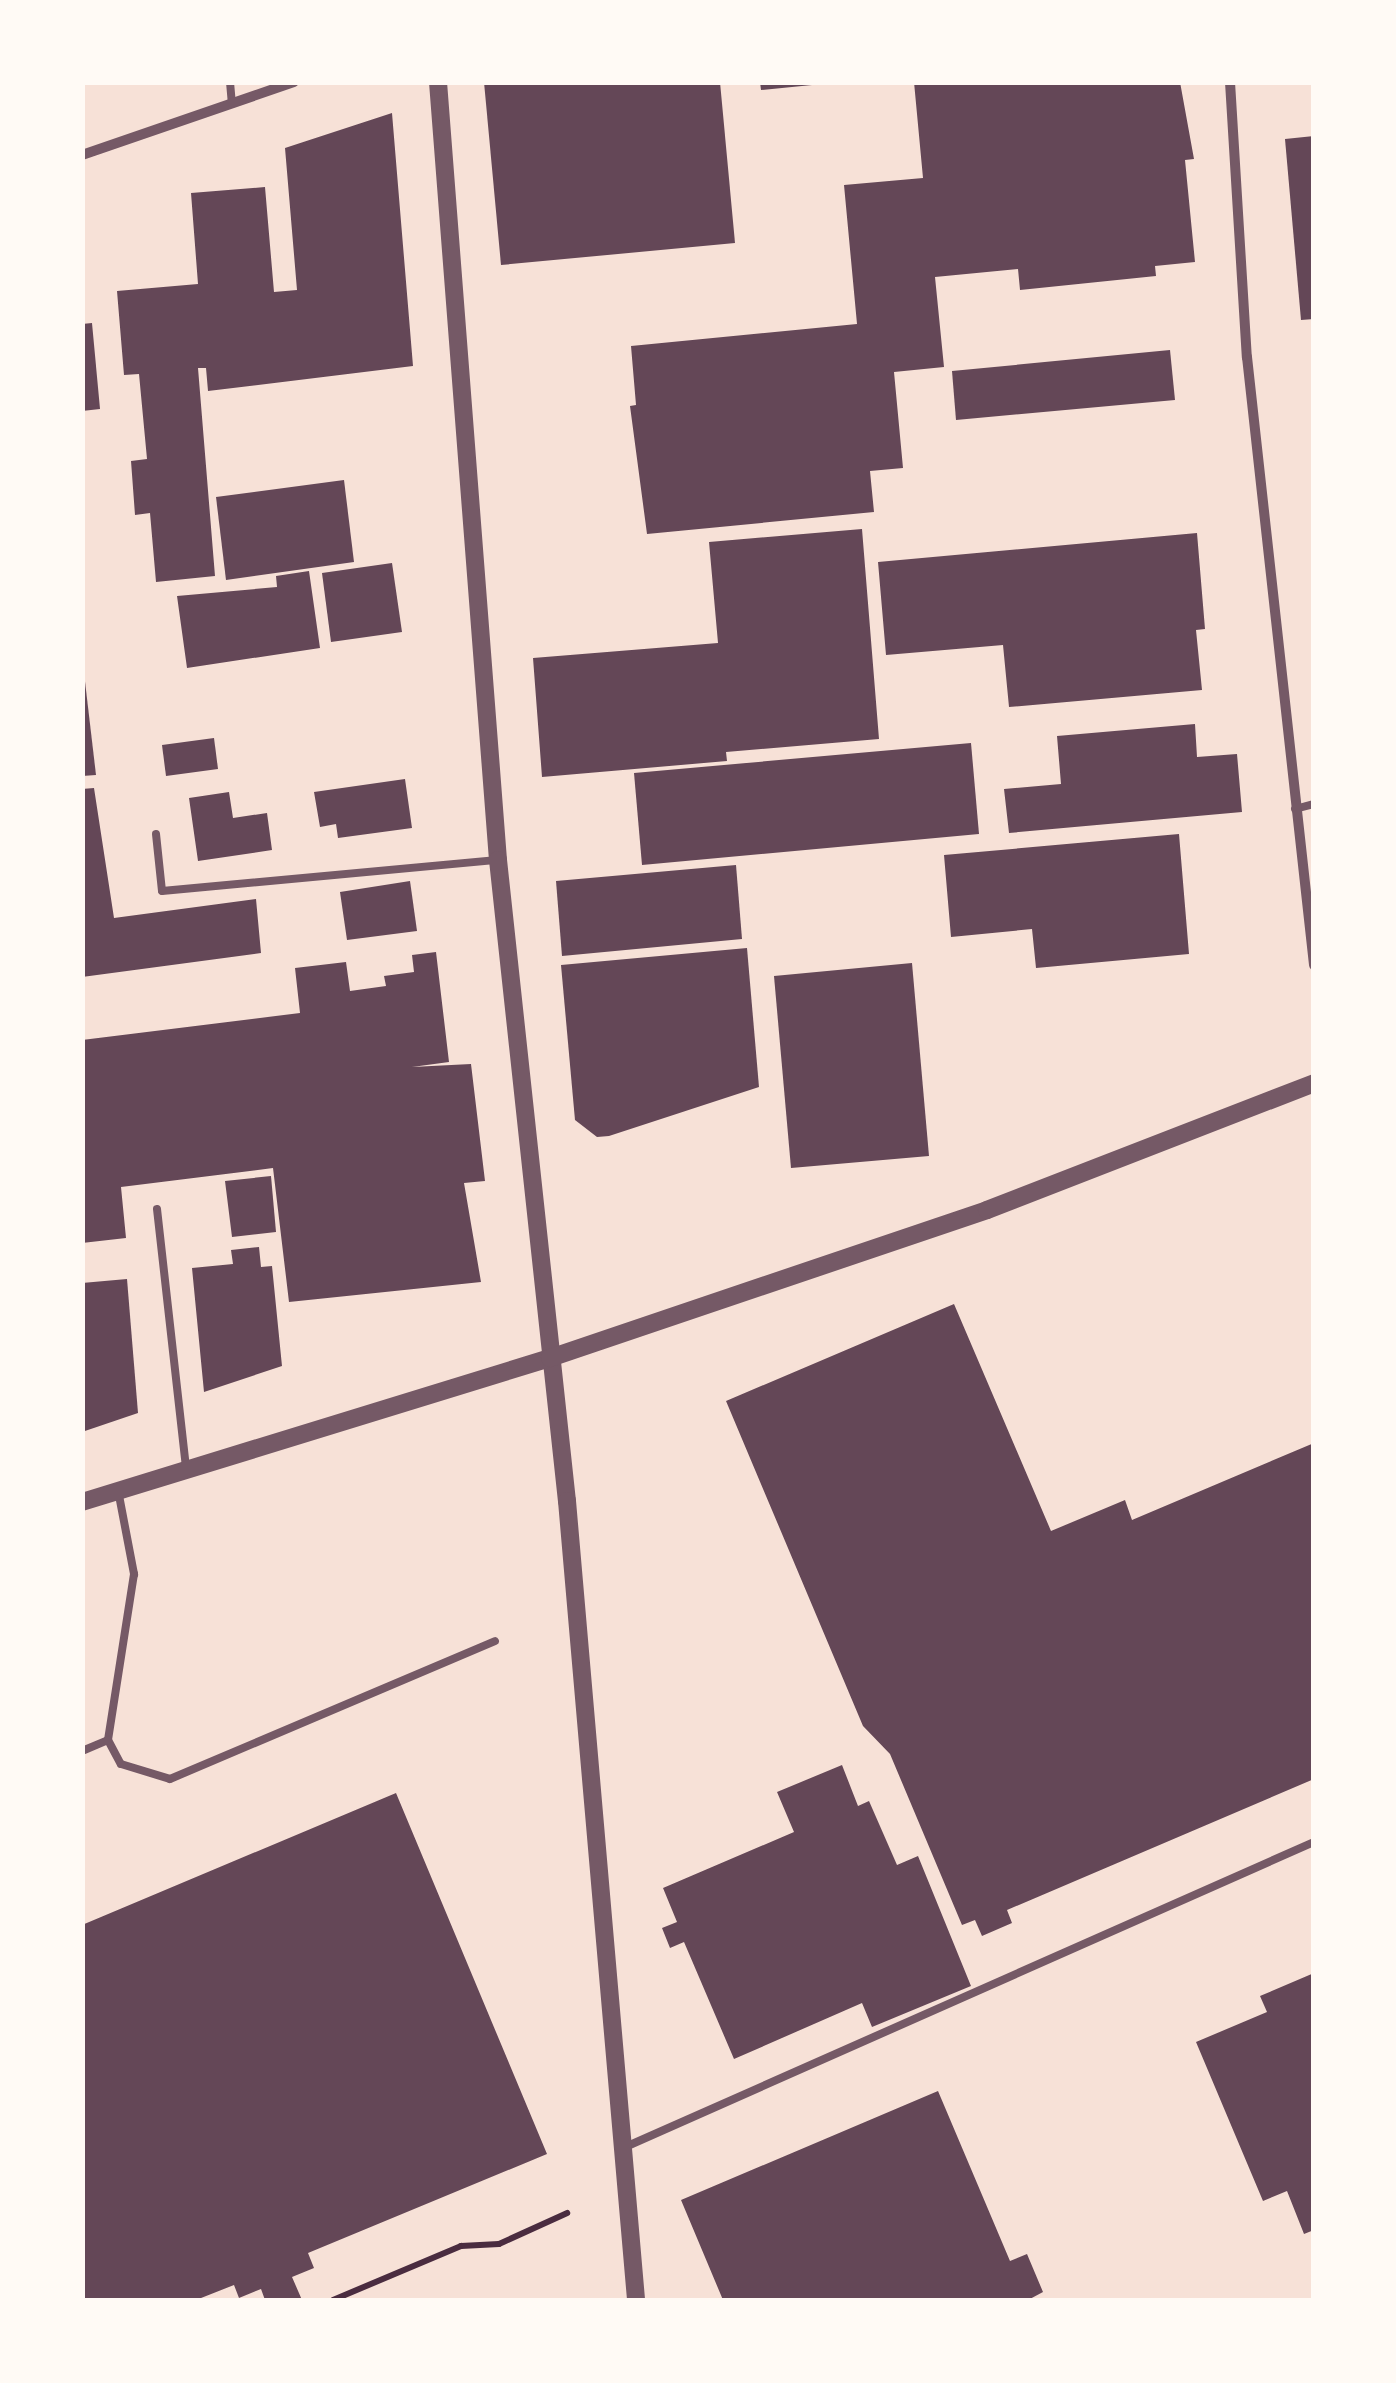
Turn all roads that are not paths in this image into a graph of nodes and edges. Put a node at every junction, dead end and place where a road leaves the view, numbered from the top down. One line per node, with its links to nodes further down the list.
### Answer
1 (230, 82): 5 (lane)
2 (294, 82): 5 (street)
3 (438, 82): 10 (street)
4 (1230, 82): 8 (street)
5 (232, 104): 6 (street)
6 (82, 155)
7 (1314, 804): 8 (lane)
8 (1294, 809): 11 (street)
9 (156, 834): 10 (lane)
10 (498, 860): 14 (street)
11 (1314, 965)
12 (1314, 1083): 14 (street)
13 (157, 1209): 15 (lane)
14 (550, 1358): 15 (street); 22 (street)
15 (186, 1470): 16 (street)
16 (118, 1490): 17 (street); 19 (lane)
17 (82, 1502)
18 (495, 1641): 19 (lane)
19 (108, 1740): 20 (lane)
20 (82, 1752)
21 (1314, 1842): 22 (lane)
22 (622, 2148): 23 (street)
23 (636, 2300)

